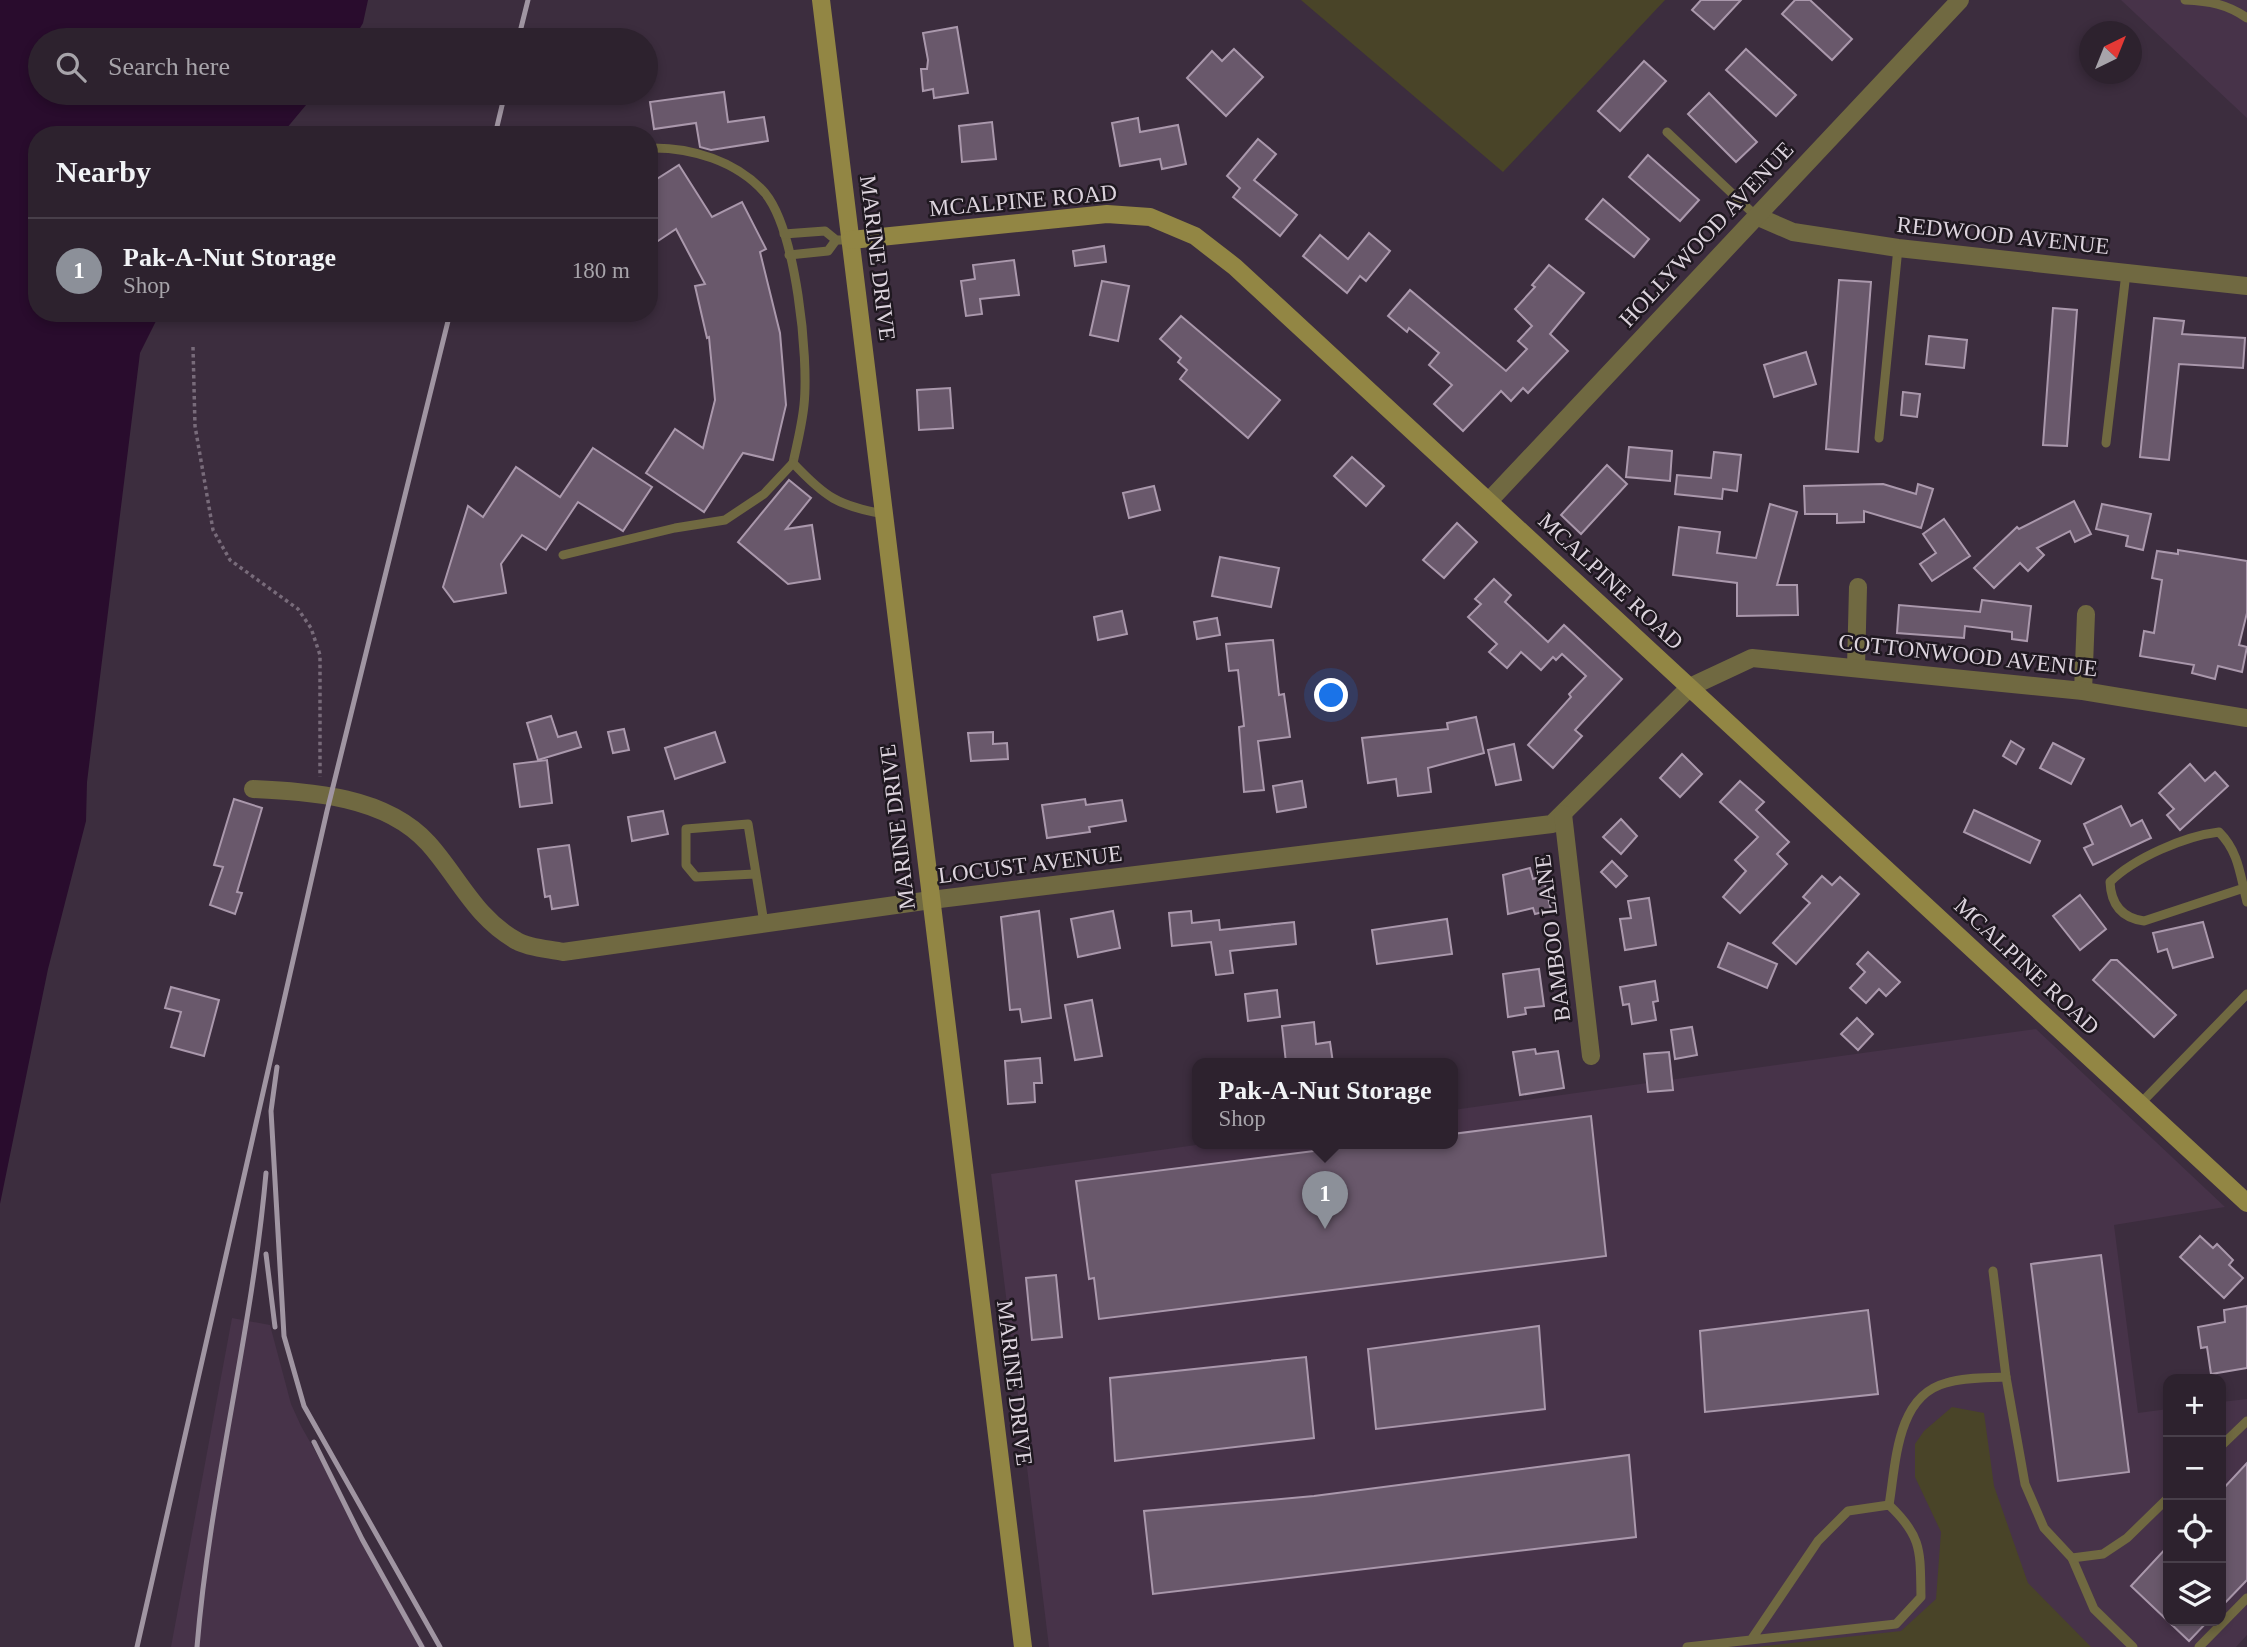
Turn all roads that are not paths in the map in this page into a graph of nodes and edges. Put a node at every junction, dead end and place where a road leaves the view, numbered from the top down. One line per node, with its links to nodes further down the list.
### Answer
1 (821, 0): 9 (street, MARINE DRIVE)
2 (1960, 0): 7 (street, HOLLYWOOD AVENUE)
3 (2185, 0): 4 (lane)
4 (2247, 19)
5 (1667, 132): 7 (lane)
6 (658, 148): 8 (lane)
7 (1756, 216): 10 (street, REDWOOD AVENUE); 17 (street, HOLLYWOOD AVENUE)
8 (784, 234): 9 (lane); 11 (lane)
9 (843, 240): 11 (lane); 17 (street, MCALPINE ROAD); 18 (street, MARINE DRIVE)
10 (1898, 248): 12 (street, REDWOOD AVENUE); 14 (lane)
11 (789, 255): 16 (lane)
12 (2126, 273): 13 (street, REDWOOD AVENUE); 15 (lane)
13 (2247, 286)
14 (1879, 438)
15 (2106, 443)
16 (793, 463): 18 (lane); 19 (lane)
17 (1489, 502): 23 (street, MCALPINE ROAD)
18 (884, 514): 30 (street, MARINE DRIVE)
19 (563, 555)
20 (1858, 587): 22 (street)
21 (2086, 614): 24 (street)
22 (1856, 667): 23 (street, COTTONWOOD AVENUE); 24 (street, COTTONWOOD AVENUE)
23 (1689, 687): 27 (street, LOCUST AVENUE); 35 (street, MCALPINE ROAD)
24 (2083, 691): 25 (street, COTTONWOOD AVENUE)
25 (2247, 718)
26 (253, 789): 32 (street, LOCUST AVENUE)
27 (1563, 814): 30 (street, LOCUST AVENUE); 34 (street, BAMBOO LANE)
28 (755, 874): 28 (lane); 32 (lane)
29 (2244, 888): 29 (lane); 31 (lane)
30 (931, 900): 32 (street, LOCUST AVENUE); 46 (street, MARINE DRIVE)
31 (2247, 902)
32 (764, 923)
33 (2247, 993): 35 (lane)
34 (1591, 1056)
35 (2140, 1104): 36 (street, MCALPINE ROAD)
36 (2247, 1203)
37 (1993, 1271): 38 (lane)
38 (2006, 1377): 42 (lane); 43 (lane)
39 (2247, 1421): 40 (lane)
40 (2226, 1441)
41 (2166, 1500): 43 (lane)
42 (1889, 1505): 45 (lane); 45 (lane)
43 (2072, 1558): 48 (lane)
44 (2247, 1598): 49 (lane)
45 (1751, 1640): 47 (lane)
46 (1023, 1647)
47 (1687, 1647)
48 (2133, 1647)
49 (2199, 1647)

